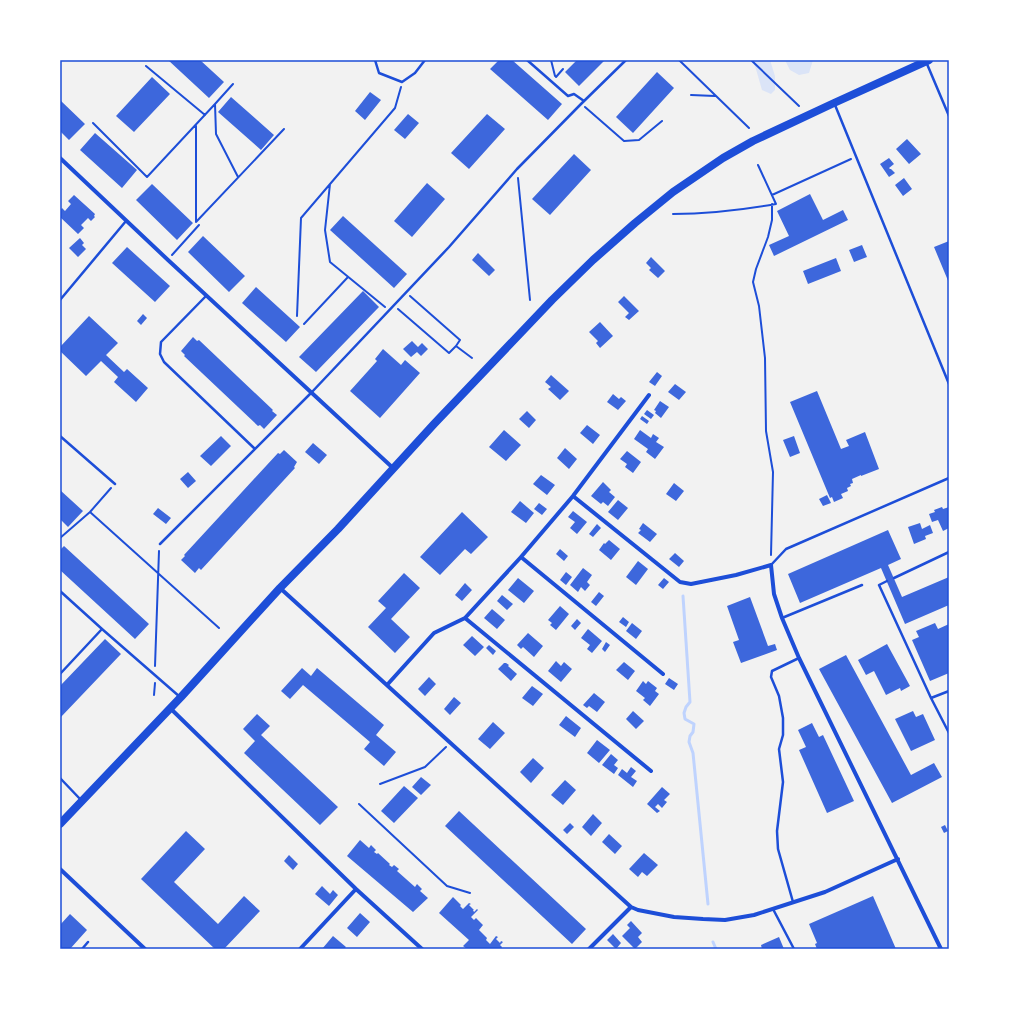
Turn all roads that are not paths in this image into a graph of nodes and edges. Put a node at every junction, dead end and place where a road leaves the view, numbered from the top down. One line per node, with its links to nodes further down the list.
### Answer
1 (375, 60): 2 (lane)
2 (425, 60)
3 (527, 60): 6 (lane)
4 (626, 60): 6 (lane)
5 (927, 61): 7 (main road); 8 (lane)
6 (582, 102): 14 (lane)
7 (834, 103): 13 (lane); 18 (main road)
8 (949, 116)
9 (60, 158): 10 (street)
10 (126, 221): 11 (street); 12 (lane)
11 (206, 296): 14 (street); 17 (lane)
12 (60, 300)
13 (949, 384)
14 (311, 393): 17 (lane); 18 (street)
15 (649, 395): 21 (street)
16 (60, 436): 20 (lane)
17 (255, 449): 22 (lane)
18 (394, 468): 29 (main road)
19 (949, 478): 25 (lane)
20 (115, 484)
21 (573, 496): 24 (street); 25 (street)
22 (160, 544)
23 (949, 552): 26 (lane)
24 (521, 557): 31 (street); 36 (street)
25 (771, 565): 32 (street)
26 (894, 578)
27 (886, 581): 40 (lane)
28 (862, 585): 32 (lane)
29 (280, 588): 37 (street); 39 (main road)
30 (60, 591): 33 (lane)
31 (465, 618): 37 (street); 43 (street)
32 (782, 618): 34 (street)
33 (102, 629): 35 (lane); 39 (lane)
34 (799, 658): 47 (street); 50 (lane)
35 (60, 674)
36 (663, 674)
37 (387, 685): 51 (street)
38 (949, 691): 40 (lane)
39 (180, 697): 41 (main road)
40 (931, 698): 42 (lane)
41 (170, 708): 45 (main road); 49 (street)
42 (949, 733)
43 (652, 771)
44 (60, 778): 45 (lane)
45 (82, 800): 46 (main road)
46 (60, 824)
47 (898, 859): 50 (street); 60 (street)
48 (60, 868): 55 (street)
49 (356, 889): 56 (street); 57 (street)
50 (793, 902): 52 (street)
51 (631, 907): 52 (street); 58 (street)
52 (773, 909): 59 (lane)
53 (88, 942): 54 (lane)
54 (82, 949)
55 (145, 949)
56 (300, 949)
57 (422, 949)
58 (589, 949)
59 (794, 949)
60 (941, 949)

